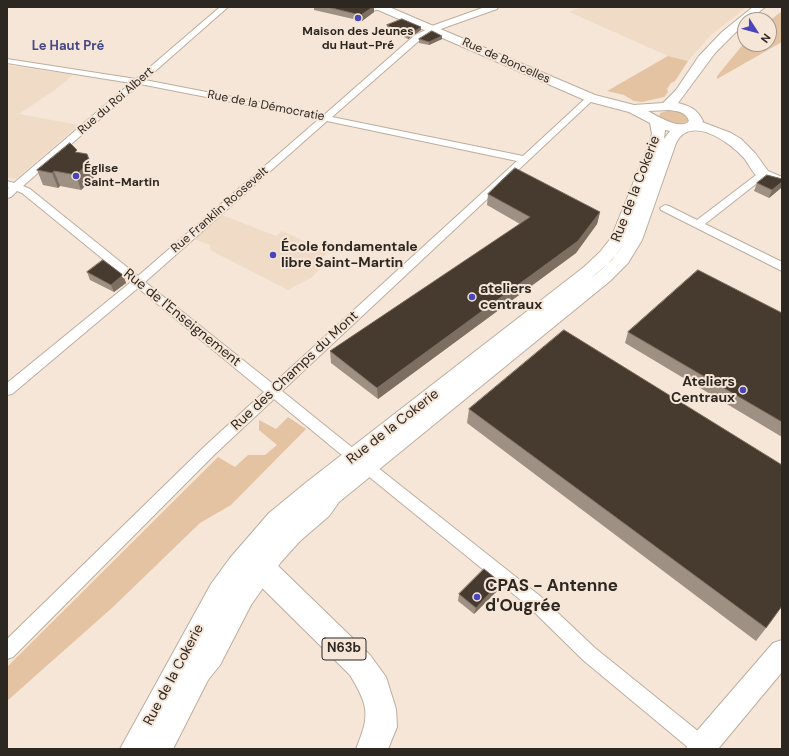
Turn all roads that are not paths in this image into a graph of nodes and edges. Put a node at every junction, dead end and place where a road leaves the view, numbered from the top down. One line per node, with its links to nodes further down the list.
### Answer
1 (224, 7): 9 (street, Rue du Roi Albert)
2 (360, 7): 3 (street)
3 (379, 7): 6 (main road, Rue de Boncelles)
4 (494, 7): 6 (street)
5 (765, 8): 11 (main road)
6 (432, 29): 10 (main road, Rue de Boncelles); 12 (street, Rue Franklin Roosevelt)
7 (737, 36): 13 (main road)
8 (7, 61): 9 (street, Rue de la Démocratie)
9 (139, 81): 12 (street, Rue de la Démocratie); 17 (street, Rue du Roi Albert)
10 (591, 98): 11 (main road, Rue de Boncelles); 14 (street, Rue des Champs du Mont)
11 (658, 114): 13 (main road, Rue de Boncelles); 13 (main road, Rue de Boncelles); 25 (main road, Rue de la Cokerie)
12 (326, 118): 14 (street, Rue de la Démocratie); 22 (street, Rue Franklin Roosevelt)
13 (689, 122): 15 (main road, Rue de Boncelles); 25 (main road, Rue de la Cokerie)
14 (524, 159): 24 (street, Rue des Champs du Mont)
15 (763, 174): 16 (main road); 20 (street)
16 (782, 182)
17 (12, 185): 18 (street, Rue du Roi Albert); 22 (street, Rue de l'Enseignement)
18 (7, 195)
19 (665, 208): 20 (street)
20 (698, 224): 21 (street)
21 (782, 267)
22 (138, 282): 23 (street, Rue Franklin Roosevelt); 24 (street, Rue de l'Enseignement)
23 (7, 390)
24 (273, 392): 25 (street, Rue de l'Enseignement); 27 (street, Rue des Champs du Mont)
25 (361, 462): 26 (main road, Rue de la Cokerie); 29 (street, Rue de l'Enseignement); 30 (main road, Rue de la Cokerie)
26 (262, 569): 31 (main road, Rue de la Cokerie); 32 (highway, N63b)
27 (7, 652)
28 (782, 652): 29 (main road)
29 (701, 748)
30 (134, 749)
31 (158, 749)
32 (372, 749)

